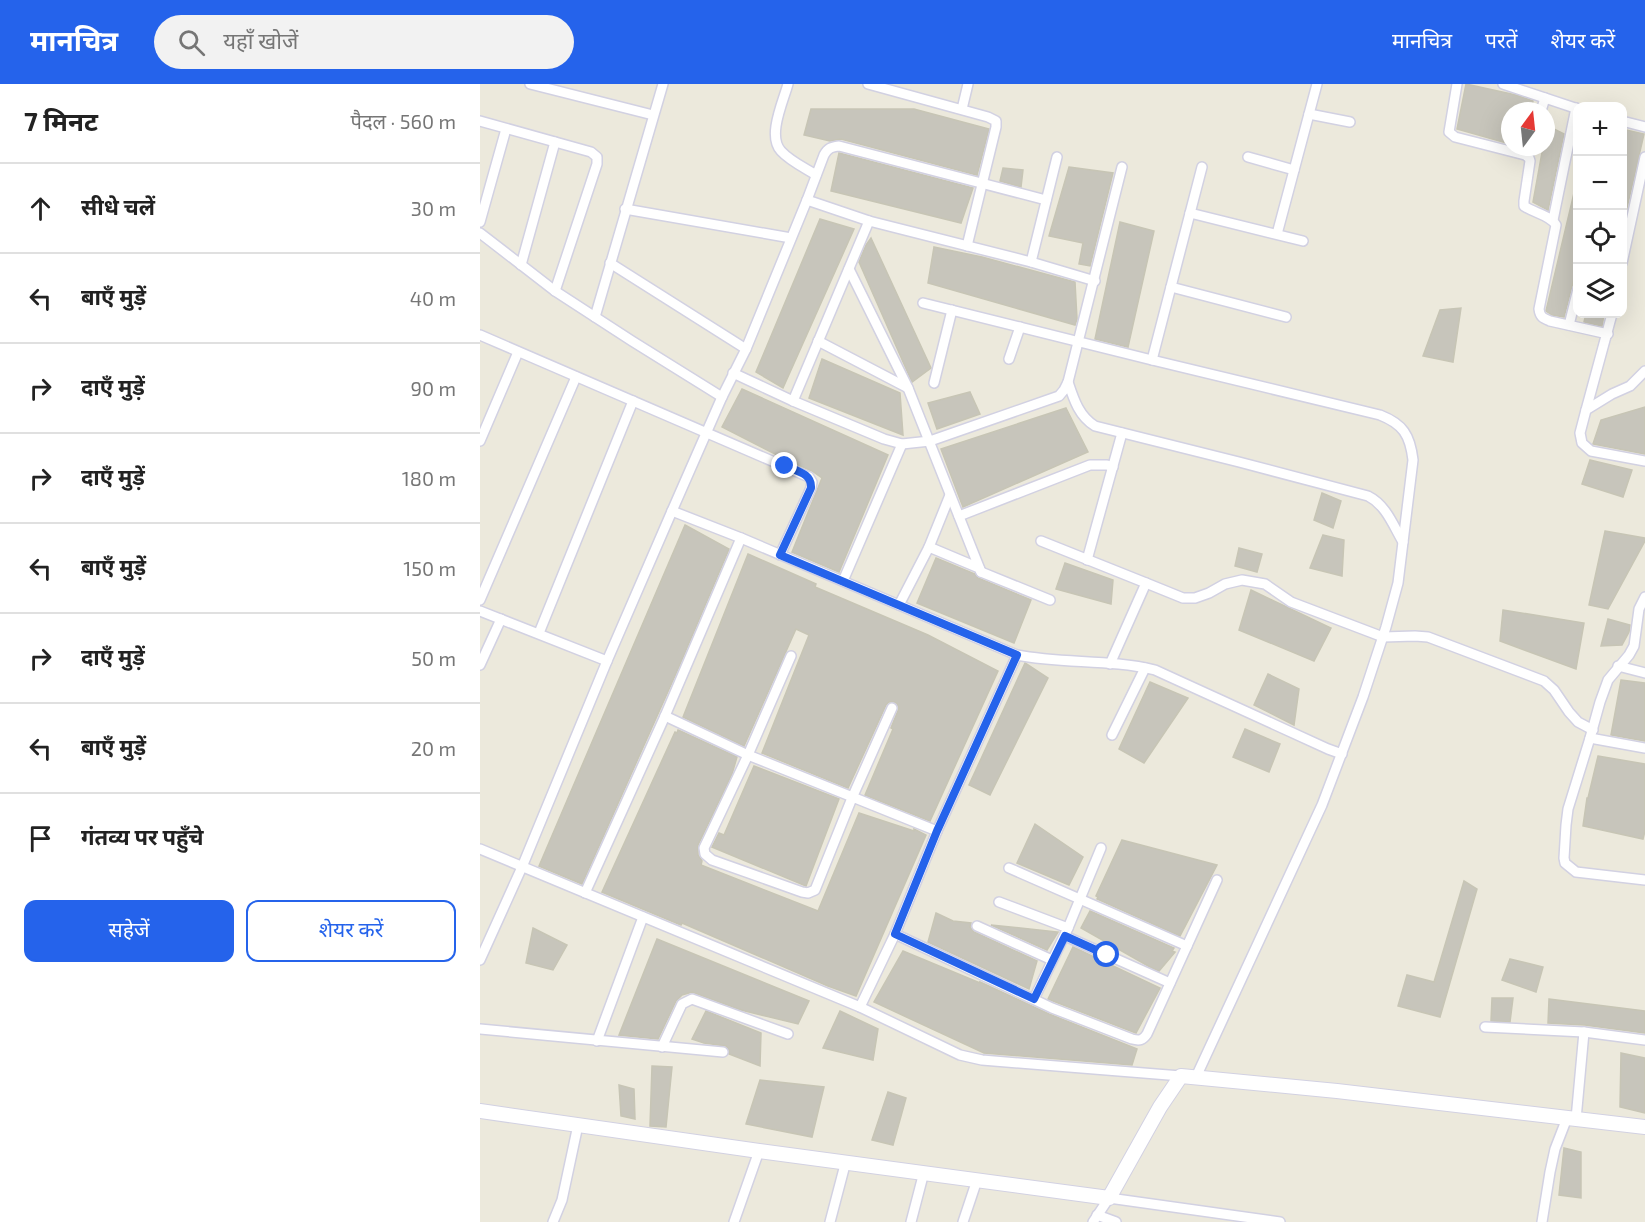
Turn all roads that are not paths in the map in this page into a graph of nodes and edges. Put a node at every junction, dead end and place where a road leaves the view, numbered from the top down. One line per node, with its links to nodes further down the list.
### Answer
1 (530, 84): 14 (street)
2 (663, 84): 14 (street)
3 (788, 84): 29 (street)
4 (868, 84): 12 (street)
5 (968, 84): 12 (street)
6 (1317, 84): 13 (street)
7 (1457, 84): 25 (street)
8 (1503, 84): 9 (street)
9 (1545, 98): 10 (street); 11 (street)
10 (1544, 102)
11 (1573, 108)
12 (962, 109): 30 (street)
13 (1309, 114): 16 (street); 28 (street)
14 (653, 115): 33 (street)
15 (480, 121): 20 (street)
16 (1350, 122)
17 (1627, 122): 19 (street)
18 (1573, 128): 35 (street)
19 (1645, 128)
20 (506, 129): 21 (street); 37 (street)
21 (555, 142): 46 (street); 50 (street)
22 (1248, 157): 28 (street)
23 (1645, 157): 42 (street)
24 (1057, 158): 32 (street)
25 (1529, 158): 35 (street)
26 (1122, 167): 48 (street)
27 (1202, 167): 34 (street)
28 (1294, 170): 39 (street)
29 (816, 175): 30 (street); 31 (street)
30 (981, 183): 32 (street); 43 (street)
31 (807, 200): 36 (street); 40 (street)
32 (1046, 200): 44 (street)
33 (625, 209): 40 (street); 45 (street)
34 (1190, 213): 39 (street); 49 (street)
35 (1553, 220): 57 (street)
36 (868, 221): 43 (street); 47 (street)
37 (480, 222)
38 (480, 234): 46 (street)
39 (1277, 234): 41 (street)
40 (791, 238): 63 (street)
41 (1304, 241)
42 (1627, 244)
43 (966, 246): 44 (street)
44 (1031, 262): 48 (street)
45 (610, 263): 54 (street); 63 (street)
46 (520, 265): 50 (street)
47 (849, 269): 61 (street); 72 (street)
48 (1095, 281): 62 (street)
49 (1171, 287): 55 (street); 66 (street)
50 (555, 291): 54 (street)
51 (923, 303): 53 (street)
52 (1573, 309): 57 (street)
53 (952, 310): 58 (street); 71 (street)
54 (595, 316): 73 (street)
55 (1286, 317)
56 (1611, 318): 59 (street)
57 (1569, 325): 59 (street)
58 (1020, 327): 62 (street); 65 (street)
59 (1608, 334): 76 (street)
60 (480, 335): 64 (street)
61 (818, 341): 72 (street); 75 (street)
62 (1079, 342): 66 (street); 70 (street)
63 (746, 349): 68 (street)
64 (518, 352): 69 (street); 79 (street)
65 (1009, 359)
66 (1152, 360): 89 (street)
67 (1645, 371): 76 (street)
68 (733, 373): 73 (street); 75 (street)
69 (576, 377): 74 (street); 97 (street)
70 (1068, 382): 78 (street); 80 (street)
71 (934, 383)
72 (908, 388): 80 (street)
73 (722, 397): 77 (street)
74 (633, 401): 77 (street); 102 (street)
75 (793, 401): 81 (street)
76 (1586, 410): 82 (street)
77 (706, 433): 85 (street); 91 (street)
78 (1122, 434): 83 (street); 89 (street)
79 (480, 441)
80 (930, 441): 81 (street); 84 (street)
81 (902, 444): 94 (street)
82 (1645, 461)
83 (1113, 467): 86 (street); 92 (street)
84 (950, 495): 86 (street); 90 (street)
85 (672, 511): 87 (street); 106 (street)
86 (959, 516): 93 (street)
87 (741, 538): 91 (street); 113 (street)
88 (1041, 541): 92 (street)
89 (1403, 542): 103 (street)
90 (929, 547): 93 (street); 99 (street)
91 (780, 555): 94 (street)
92 (1087, 560): 95 (street)
93 (981, 572): 98 (street)
94 (843, 581): 99 (street)
95 (1146, 583): 103 (street); 107 (street)
96 (1645, 597): 109 (street)
97 (480, 600)
98 (1050, 600)
99 (899, 605): 104 (street)
100 (480, 611): 101 (street)
101 (501, 619): 102 (street); 108 (street)
102 (539, 633): 106 (street)
103 (1383, 637): 114 (street); 117 (street)
104 (1017, 655): 107 (street); 120 (street)
105 (791, 656): 118 (street)
106 (607, 661): 123 (street)
107 (1110, 664): 110 (street)
108 (480, 665)
109 (1618, 666): 111 (street); 114 (street)
110 (1145, 668): 115 (street); 117 (street)
111 (1645, 674)
112 (892, 708): 119 (street)
113 (665, 716): 118 (street); 127 (street)
114 (1592, 734): 116 (street); 126 (street)
115 (1112, 735)
116 (1645, 748)
117 (1342, 753): 149 (street)
118 (748, 755): 119 (street); 119 (street)
119 (852, 798): 120 (street)
120 (937, 831): 133 (street)
121 (1101, 848): 128 (street)
122 (480, 849): 123 (street)
123 (522, 867): 127 (street); 135 (street)
124 (1009, 868): 128 (street)
125 (1217, 880): 134 (street)
126 (1645, 880)
127 (585, 893): 130 (street)
128 (1080, 899): 132 (street); 134 (street)
129 (999, 902): 132 (street)
130 (643, 917): 139 (street); 145 (street)
131 (977, 926): 136 (street)
132 (1067, 932): 136 (street); 137 (street)
133 (895, 934): 138 (street); 139 (street)
134 (1187, 946): 137 (street)
135 (480, 960)
136 (1052, 960): 138 (street)
137 (1170, 983): 138 (street)
138 (1034, 999)
139 (860, 1007): 148 (street)
140 (1485, 1028): 142 (street)
141 (480, 1029): 145 (street)
142 (1584, 1032): 144 (street); 151 (street)
143 (788, 1034): 146 (street)
144 (1645, 1040)
145 (597, 1041): 146 (street)
146 (662, 1047): 147 (street)
147 (723, 1052)
148 (1180, 1076): 149 (main road); 158 (main road)
149 (1197, 1077): 151 (main road)
150 (480, 1111): 152 (main road)
151 (1572, 1118): 153 (main road); 167 (street)
152 (578, 1125): 154 (main road); 160 (street)
153 (1645, 1126)
154 (759, 1151): 155 (main road); 161 (street)
155 (846, 1161): 156 (main road); 162 (street)
156 (924, 1172): 157 (main road); 163 (street)
157 (977, 1179): 158 (main road); 164 (street)
158 (1109, 1198): 159 (street); 166 (street)
159 (1095, 1218): 165 (street)
160 (553, 1222)
161 (734, 1222)
162 (830, 1222)
163 (911, 1222)
164 (963, 1222)
165 (1116, 1222)
166 (1280, 1222)
167 (1542, 1222)

